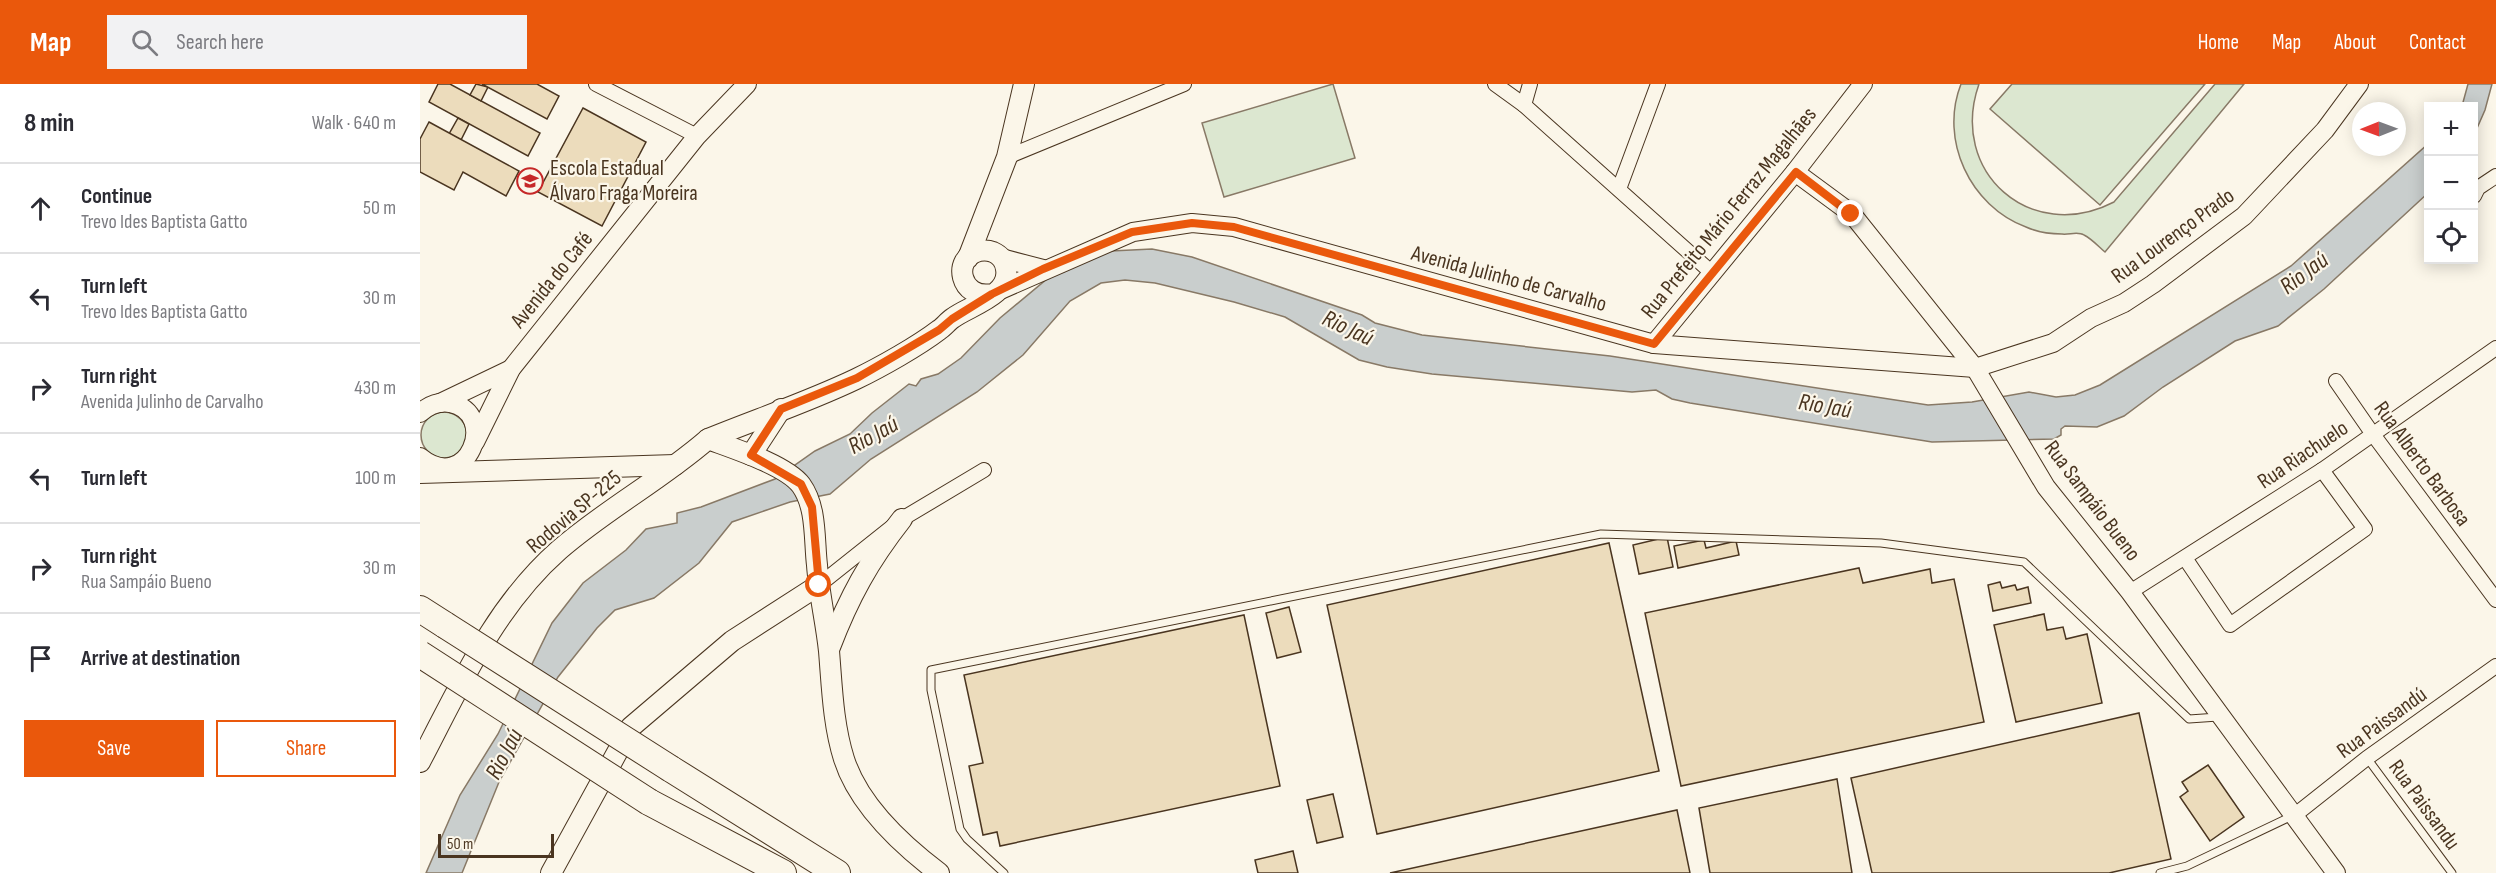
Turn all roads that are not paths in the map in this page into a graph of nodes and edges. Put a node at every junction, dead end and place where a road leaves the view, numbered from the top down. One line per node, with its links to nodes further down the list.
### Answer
1 (596, 84): 11 (street)
2 (747, 84): 11 (street, Avenida do Café)
3 (1024, 84): 12 (main road)
4 (1184, 84): 12 (street)
5 (1495, 84): 10 (street)
6 (1530, 84): 10 (street)
7 (1658, 84): 16 (street)
8 (2359, 84): 28 (street, Rua Lourenço Prado)
9 (1856, 87): 13 (street, Rua Prefeito Mário Ferraz Magalhães)
10 (1524, 105): 16 (street)
11 (697, 136): 27 (street, Avenida do Café)
12 (1007, 157): 17 (main road)
13 (1796, 172): 21 (street, Rua Prefeito Mário Ferraz Magalhães); 28 (street, Rua Sampáio Bueno)
14 (2496, 176): 15 (street)
15 (2478, 188)
16 (1619, 189): 21 (street)
17 (988, 205): 18 (main road); 19 (main road)
18 (998, 255): 19 (main road); 20 (street); 23 (main road)
19 (968, 258): 22 (main road)
20 (1043, 269): 23 (street, Avenida Julinho de Carvalho); 25 (street, Avenida Julinho de Carvalho)
21 (1711, 272): 25 (street, Rua Prefeito Mário Ferraz Magalhães)
22 (962, 277): 23 (main road); 24 (main road)
23 (995, 293): 24 (main road, Avenida Julinho de Carvalho)
24 (946, 325): 31 (main road, Avenida Julinho de Carvalho)
25 (1654, 344): 28 (street, Avenida Julinho de Carvalho)
26 (2496, 348): 32 (street, Rua Riachuelo)
27 (511, 369): 30 (street, Avenida do Café); 34 (street, Avenida do Café)
28 (1974, 369): 43 (street, Rua Sampáio Bueno)
29 (2336, 381): 32 (street, Rua Alberto Barbosa)
30 (428, 407): 34 (street)
31 (781, 409): 33 (main road, Avenida Julinho de Carvalho); 35 (main road)
32 (2372, 433): 39 (street, Rua Riachuelo); 44 (street, Rua Alberto Barbosa)
33 (708, 439): 35 (main road); 37 (main road, Rodovia SP-225)
34 (475, 442): 36 (street, Avenida do Café)
35 (751, 455): 42 (main road)
36 (422, 463): 37 (main road)
37 (678, 465): 51 (main road, Rodovia SP-225)
38 (984, 470): 40 (street)
39 (2322, 470): 41 (street, Rua Riachuelo); 41 (street)
40 (902, 519): 42 (street); 46 (main road)
41 (2185, 558): 43 (street, Rua Riachuelo)
42 (818, 576): 46 (main road); 53 (main road)
43 (2130, 592): 49 (street, Rua Sampáio Bueno)
44 (2496, 600)
45 (420, 609): 55 (highway, bridge)
46 (829, 649): 56 (main road)
47 (420, 654): 54 (highway, bridge)
48 (2496, 666): 50 (street, Rua Paissandú)
49 (2224, 717): 52 (street, Rua Sampáio Bueno); 57 (lane)
50 (2367, 758): 52 (street, Rua Paissandú); 60 (lane, Rua Paissandu)
51 (420, 762)
52 (2295, 815): 58 (lane); 59 (street, Rua Sampáio Bueno)
53 (551, 873)
54 (783, 873)
55 (837, 873)
56 (939, 873)
57 (1004, 873)
58 (2160, 873)
59 (2336, 873)
60 (2452, 873)

